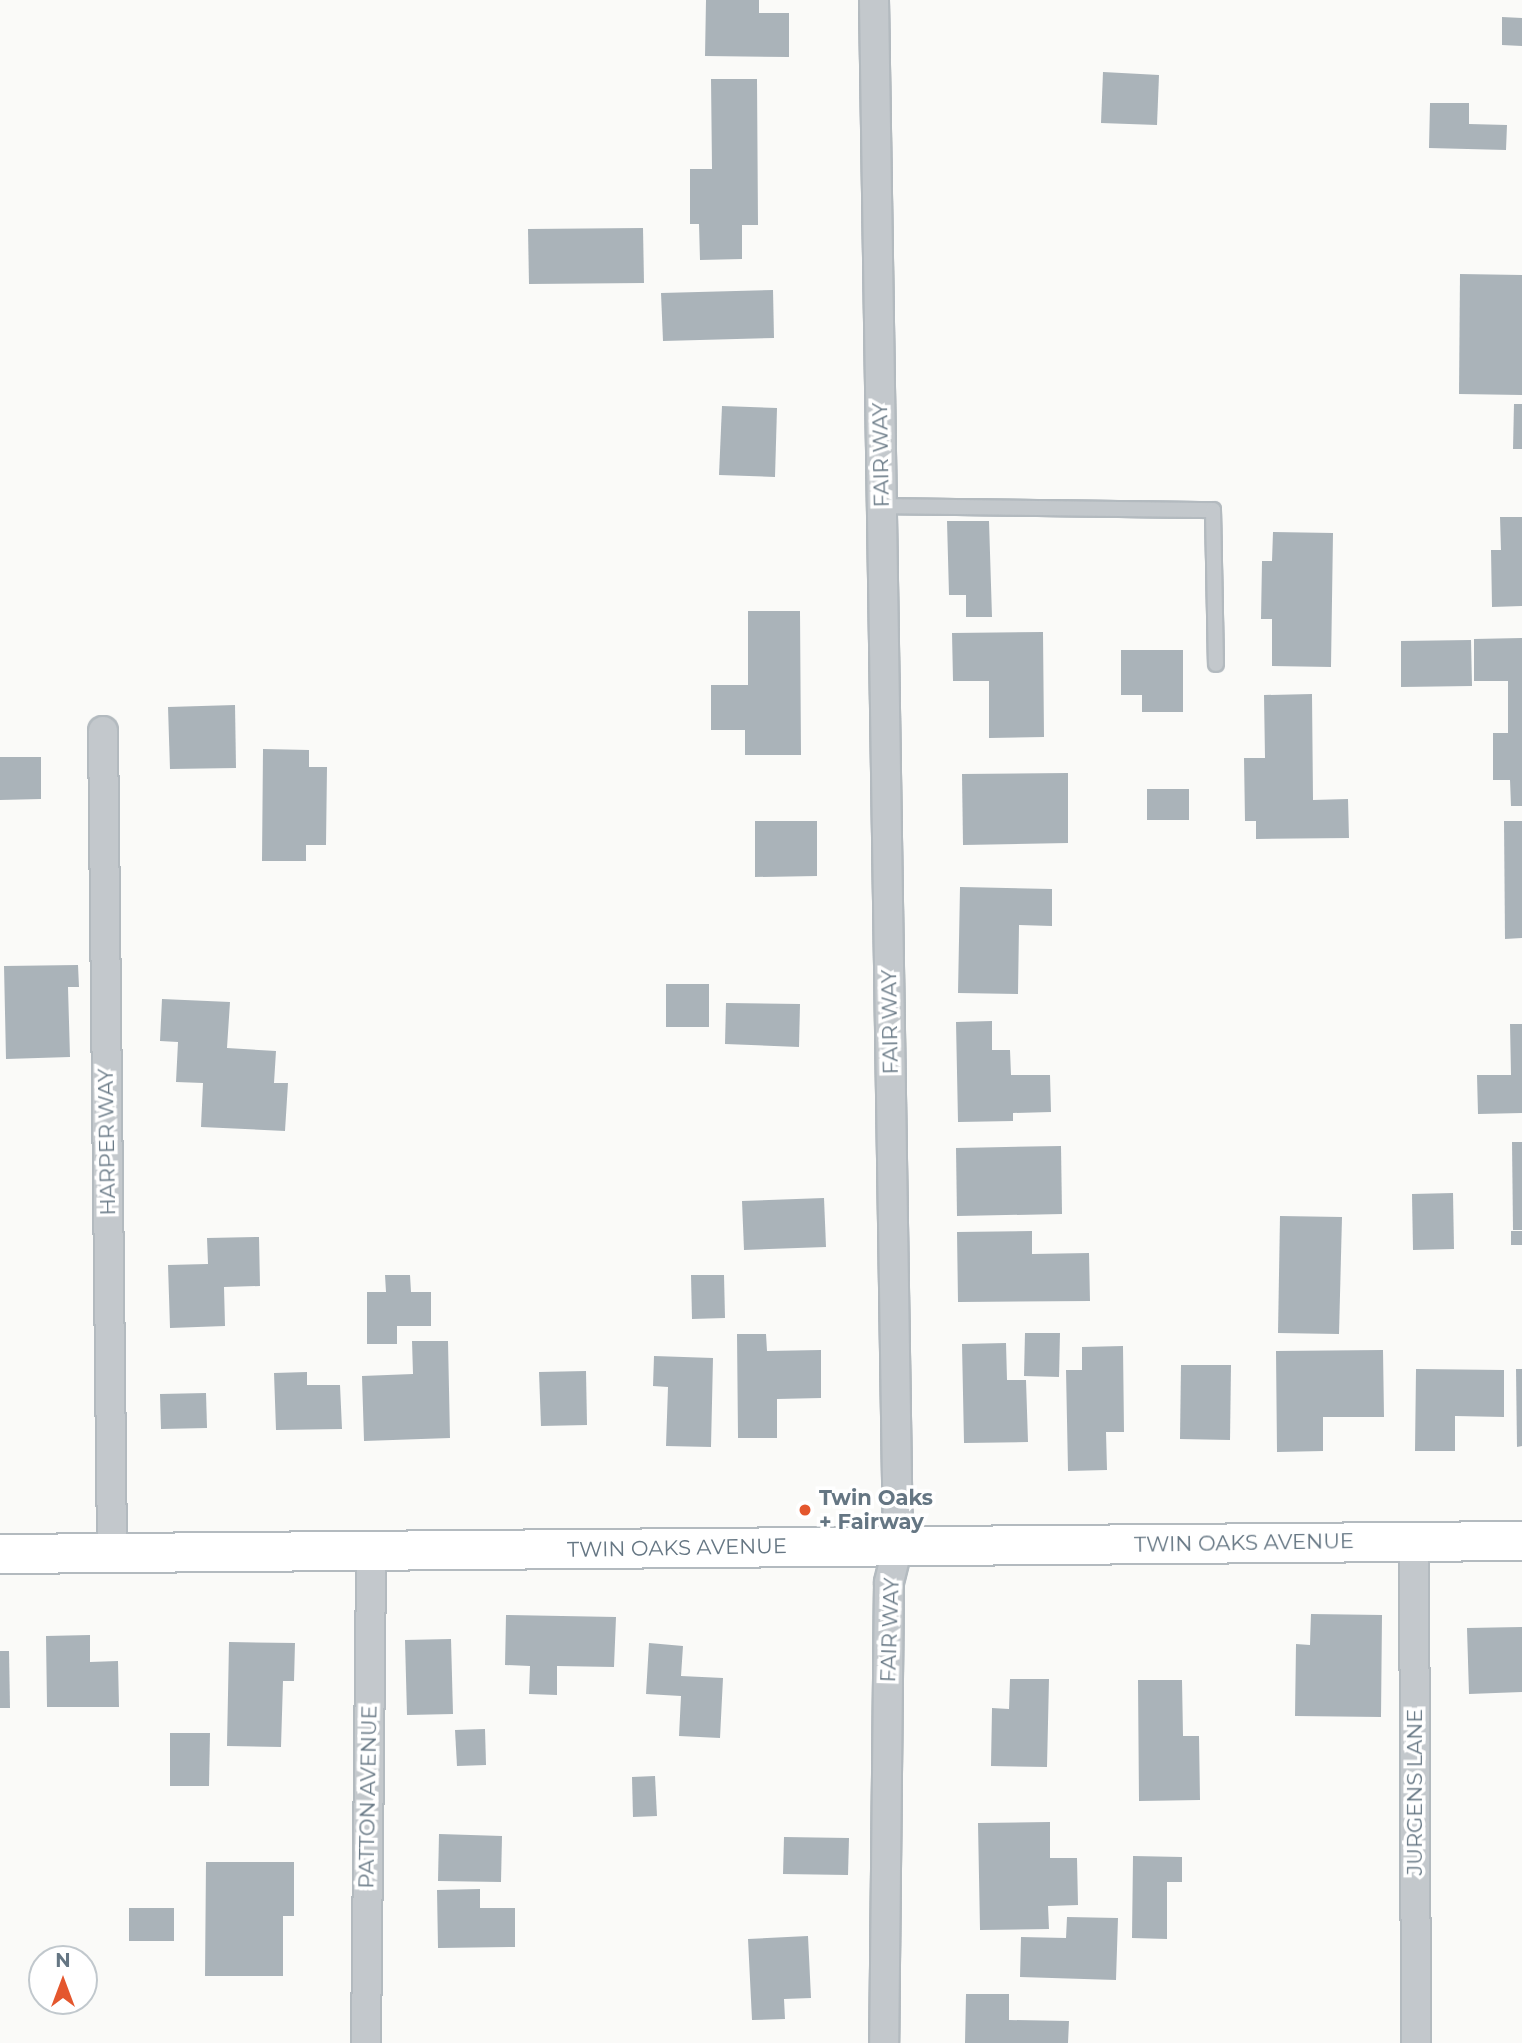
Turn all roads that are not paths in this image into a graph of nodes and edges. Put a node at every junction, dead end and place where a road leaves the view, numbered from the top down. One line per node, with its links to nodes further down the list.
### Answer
1 (874, 0): 2 (street, FAIR WAY)
2 (882, 506): 3 (lane); 7 (street, FAIR WAY)
3 (1216, 664)
4 (103, 731): 9 (street, HARPER WAY)
5 (1522, 1541): 6 (street, TWIN OAKS AVENUE)
6 (1414, 1542): 7 (street, TWIN OAKS AVENUE); 13 (street, JURGENS LANE)
7 (898, 1546): 8 (street, TWIN OAKS AVENUE); 12 (street, FAIR WAY)
8 (371, 1551): 9 (street, TWIN OAKS AVENUE); 11 (street, PATTON AVENUE)
9 (112, 1553): 10 (street, TWIN OAKS AVENUE)
10 (0, 1554)
11 (366, 2043)
12 (884, 2043)
13 (1416, 2043)

